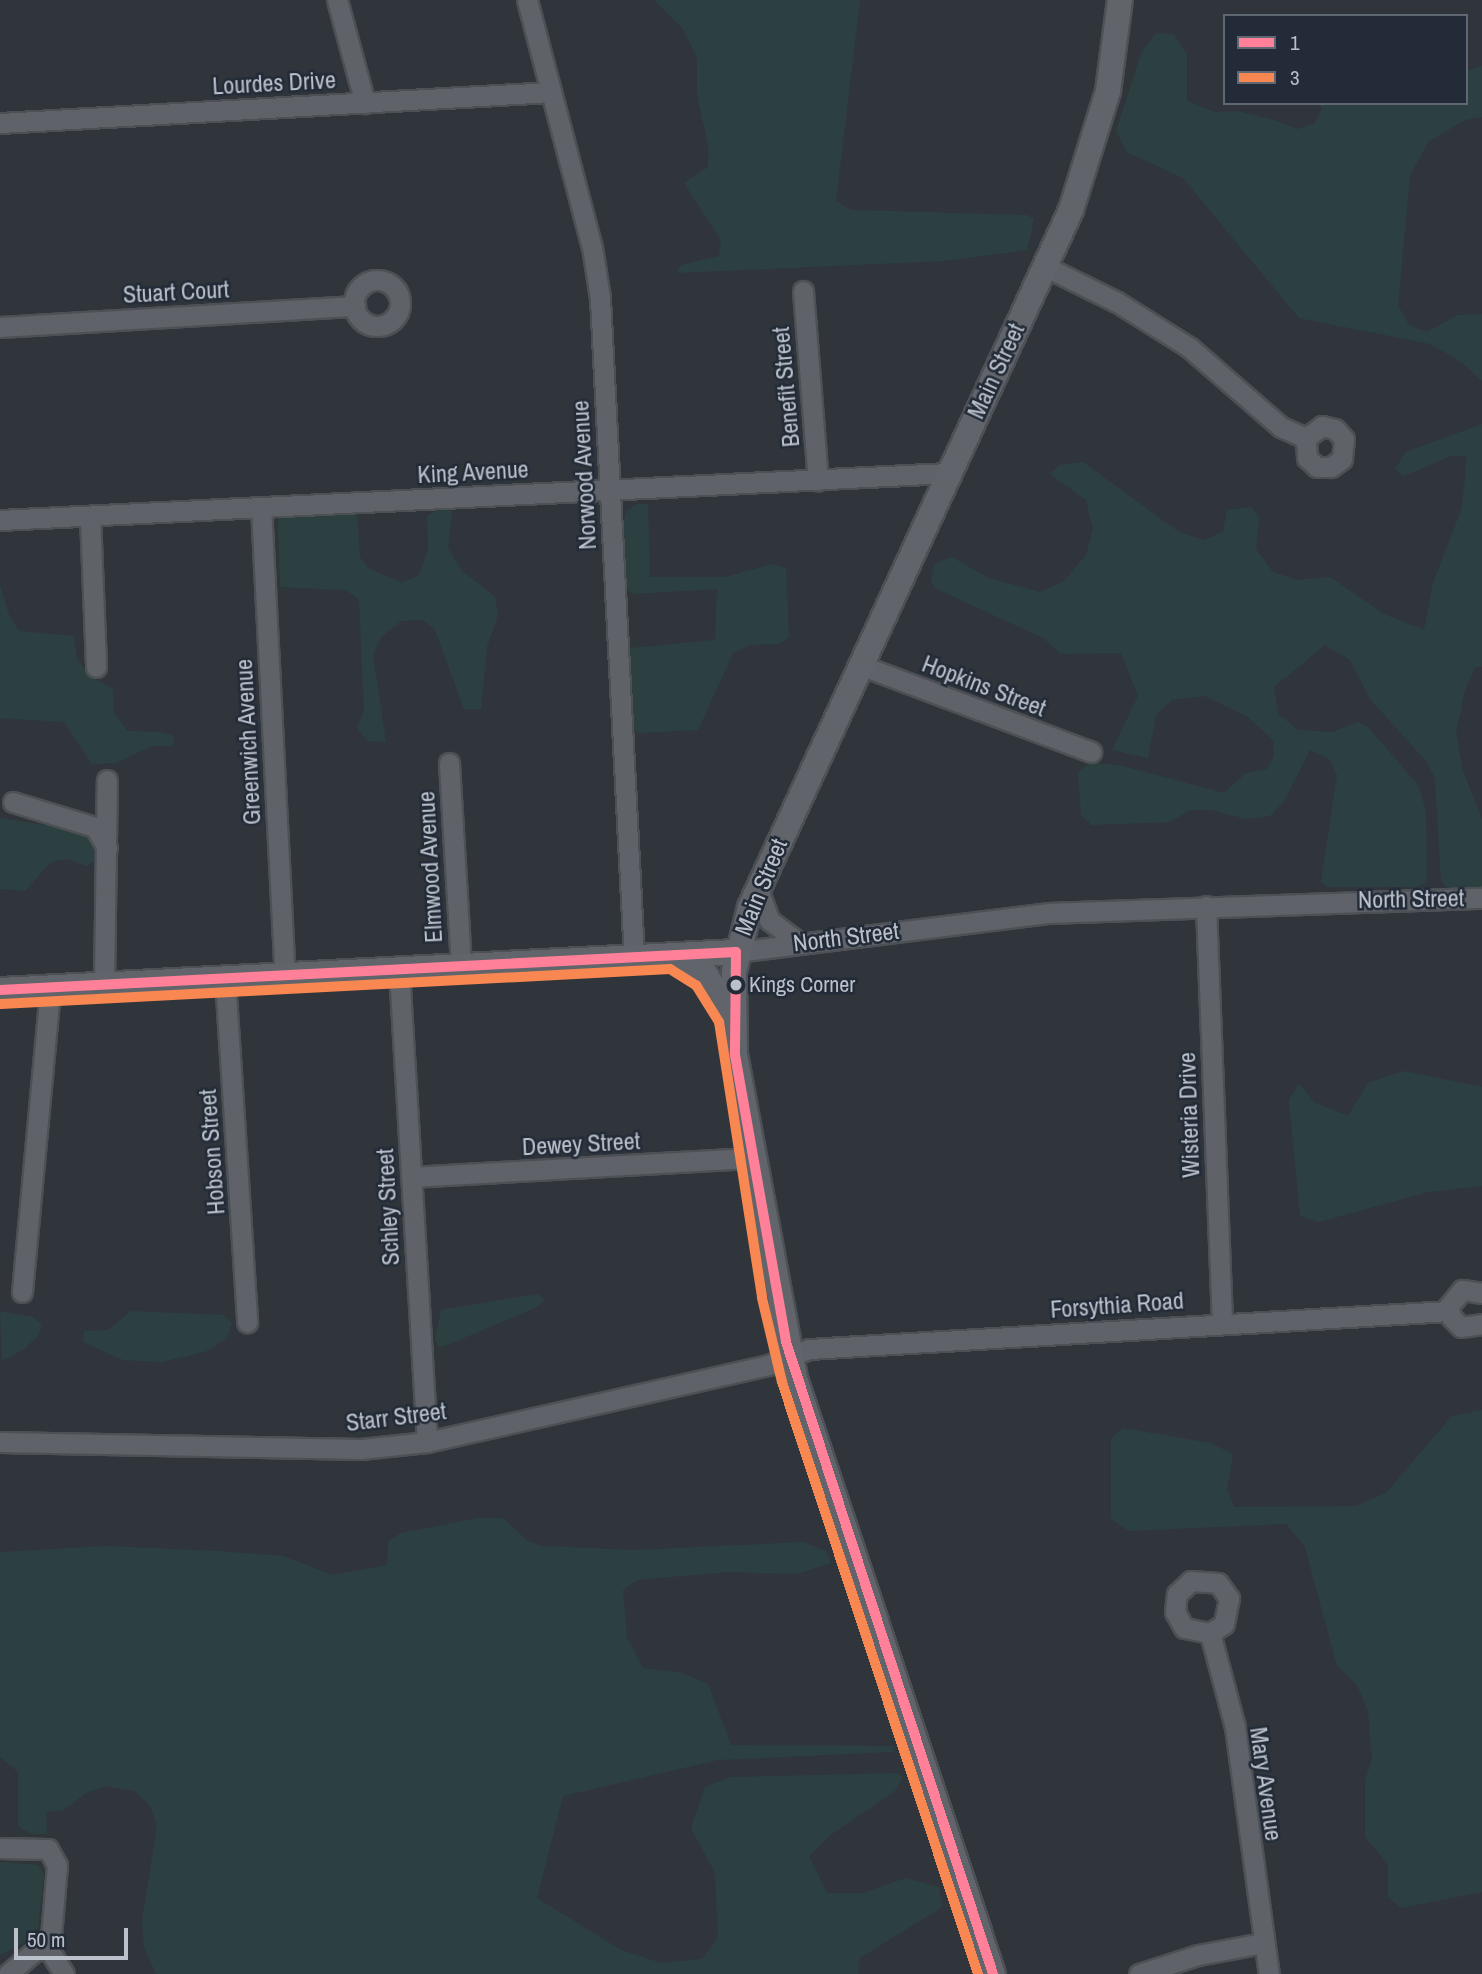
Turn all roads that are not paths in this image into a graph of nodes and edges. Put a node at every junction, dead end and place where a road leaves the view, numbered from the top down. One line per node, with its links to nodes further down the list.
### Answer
1 (337, 0): 5 (street)
2 (527, 0): 4 (street, Norwood Avenue)
3 (1121, 0): 7 (main road, Main Street)
4 (551, 92): 5 (street, Lourdes Drive); 14 (street, Norwood Avenue)
5 (365, 103): 6 (street, Lourdes Drive)
6 (0, 123)
7 (1044, 266): 11 (street); 12 (main road, Main Street)
8 (803, 291): 13 (street, Benefit Street)
9 (355, 306): 10 (street, Stuart Court)
10 (0, 327)
11 (1306, 438)
12 (949, 473): 13 (street, King Avenue); 18 (main road, Main Street)
13 (818, 480): 14 (street, King Avenue)
14 (609, 490): 15 (street, King Avenue); 31 (street, Norwood Avenue)
15 (261, 507): 16 (street, King Avenue); 34 (street, Greenwich Avenue)
16 (90, 516): 17 (street, King Avenue); 19 (street)
17 (0, 520)
18 (860, 665): 20 (street, Hopkins Street); 25 (main road, Main Street)
19 (96, 667)
20 (1091, 752)
21 (449, 763): 32 (street, Elmwood Avenue)
22 (107, 780): 24 (street)
23 (12, 802): 24 (street)
24 (107, 848): 36 (street)
25 (758, 888): 28 (street); 29 (main road, Main Street)
26 (1482, 898): 27 (street, North Street)
27 (1206, 906): 28 (street, North Street); 46 (street, Wisteria Drive)
28 (799, 943): 29 (street, North Street)
29 (736, 952): 30 (main road, North Street); 39 (main road, Main Street)
30 (674, 955): 31 (main road, North Street); 39 (main road)
31 (634, 957): 32 (main road, North Street)
32 (461, 967): 33 (main road, North Street)
33 (398, 970): 34 (main road, North Street); 41 (street, Schley Street)
34 (285, 975): 35 (main road, North Street)
35 (225, 979): 36 (main road, North Street); 45 (street, Hobson Street)
36 (104, 985): 37 (main road, North Street)
37 (50, 988): 38 (main road, North Street); 42 (street)
38 (0, 990)
39 (733, 1018): 40 (main road, Main Street)
40 (753, 1158): 41 (street, Dewey Street); 48 (main road, Main Street)
41 (411, 1177): 49 (street, Schley Street)
42 (22, 1292)
43 (1482, 1293): 44 (street)
44 (1450, 1311): 46 (street, Forsythia Road); 47 (street)
45 (247, 1322)
46 (1222, 1323): 48 (street, Forsythia Road)
47 (1482, 1324)
48 (789, 1356): 49 (street, Starr Street); 57 (main road, Main Street)
49 (427, 1441): 50 (street, Starr Street)
50 (0, 1442)
51 (1210, 1633): 53 (street, Mary Avenue)
52 (0, 1848): 54 (street)
53 (1262, 1943): 58 (street); 59 (street, Mary Avenue)
54 (46, 1945): 55 (street); 56 (street)
55 (8, 1974)
56 (64, 1974)
57 (992, 1974)
58 (1139, 1974)
59 (1269, 1974)

